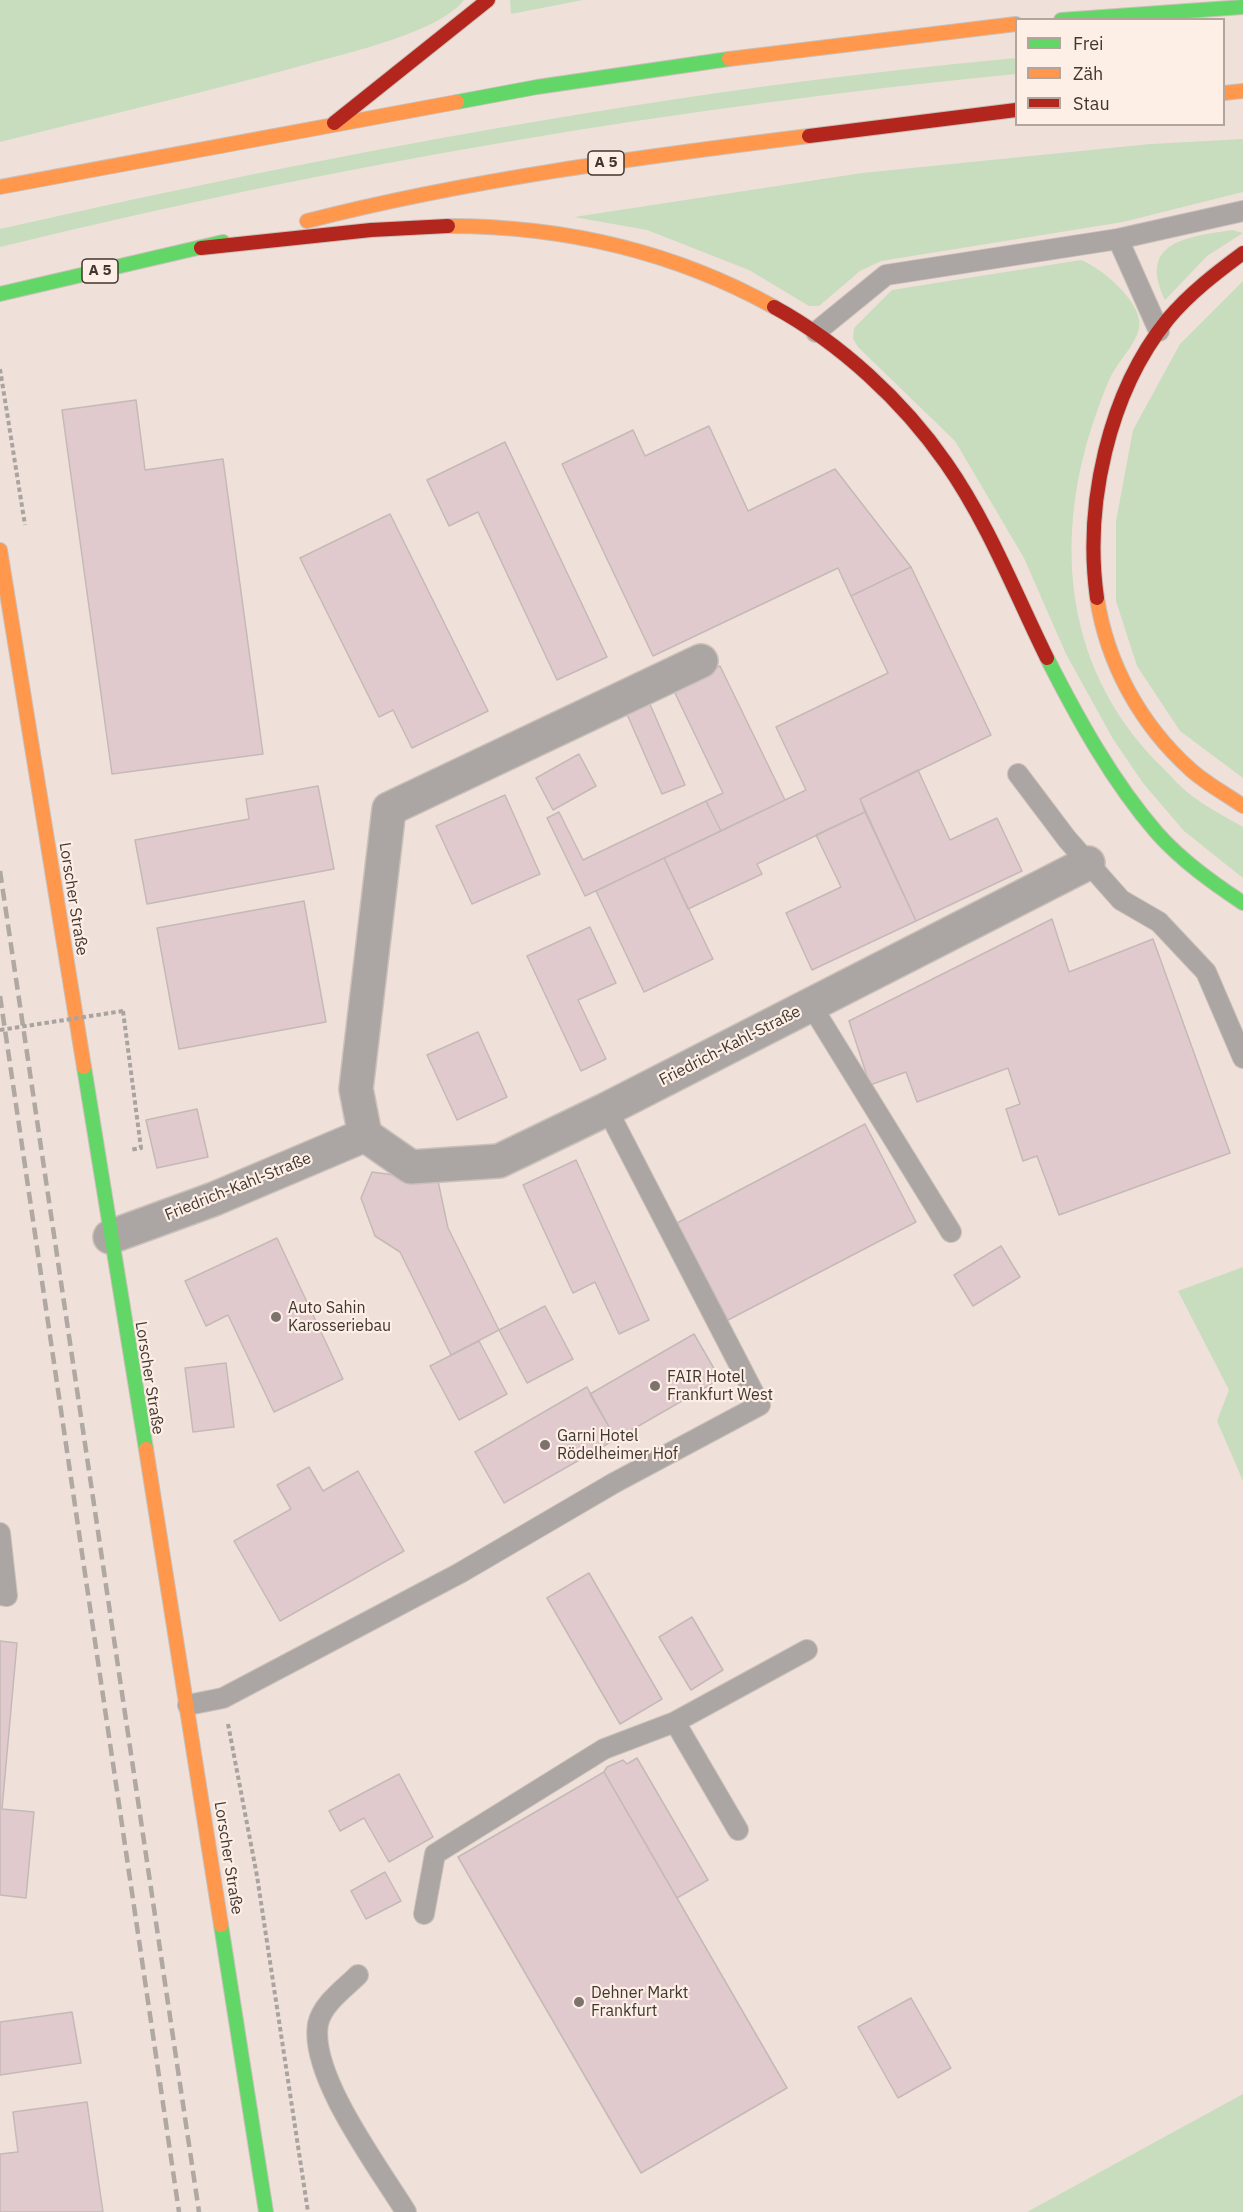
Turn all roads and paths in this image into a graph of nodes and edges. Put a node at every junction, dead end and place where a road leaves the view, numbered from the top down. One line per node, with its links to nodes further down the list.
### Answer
1 (488, 0): 10 (main road)
2 (1188, 0): 4 (main road)
3 (1243, 8): 4 (main road)
4 (1154, 13): 5 (main road)
5 (1088, 18)
6 (1015, 24): 10 (main road)
7 (1243, 91): 8 (main road)
8 (1225, 93)
9 (1015, 110): 14 (main road, A 5)
10 (330, 126): 11 (main road)
11 (0, 187)
12 (1243, 211): 13 (lane)
13 (1118, 239): 17 (lane); 18 (lane)
14 (201, 248): 16 (main road, A 5); 18 (main road)
15 (1243, 254): 17 (main road)
16 (0, 294)
17 (1159, 331): 24 (main road)
18 (816, 332): 26 (main road)
19 (0, 369): 20 (path)
20 (4, 401)
21 (0, 550): 34 (main road, Lorscher Straße)
22 (701, 661): 31 (street)
23 (1018, 774): 25 (lane)
24 (1243, 806)
25 (1088, 863): 27 (street, Friedrich-Kahl-Straße); 29 (lane)
26 (1243, 903)
27 (810, 1005): 30 (street, Friedrich-Kahl-Straße); 33 (lane)
28 (0, 1030): 32 (path, bridge)
29 (1243, 1058)
30 (607, 1109): 31 (street, Friedrich-Kahl-Straße); 38 (lane)
31 (365, 1136): 34 (street, Friedrich-Kahl-Straße)
32 (126, 1150)
33 (951, 1232)
34 (110, 1237): 38 (main road, Lorscher Straße)
35 (0, 1533): 36 (lane)
36 (0, 1595)
37 (807, 1650): 39 (lane)
38 (188, 1705): 43 (main road, Lorscher Straße)
39 (675, 1722): 40 (lane); 41 (lane)
40 (738, 1830)
41 (424, 1914)
42 (358, 1975): 44 (lane)
43 (266, 2212)
44 (406, 2212)

